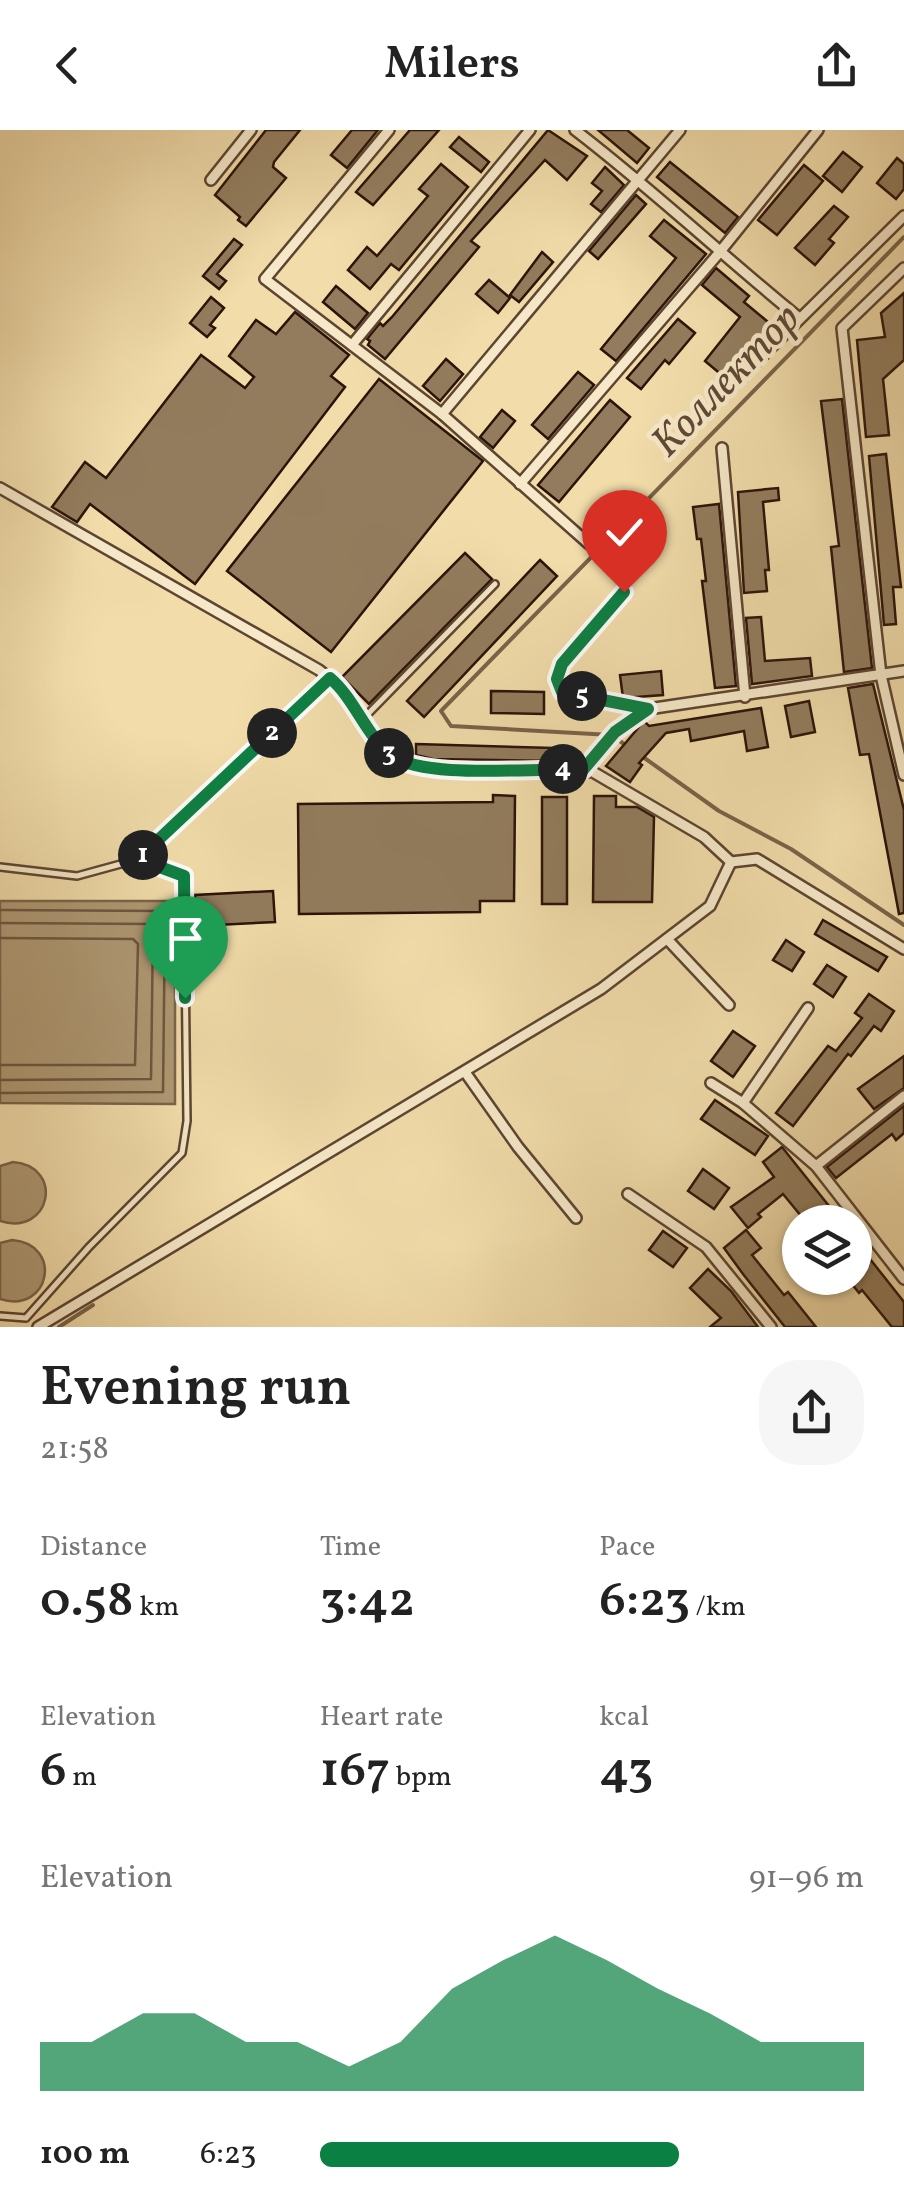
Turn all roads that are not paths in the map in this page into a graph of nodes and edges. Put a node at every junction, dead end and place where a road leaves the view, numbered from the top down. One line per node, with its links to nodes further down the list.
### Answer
1 (252, 130): 8 (street)
2 (389, 130): 13 (street)
3 (530, 130): 13 (street)
4 (575, 130): 7 (street)
5 (680, 130): 7 (street)
6 (818, 130): 10 (street)
7 (638, 178): 10 (street); 15 (street)
8 (211, 180)
9 (904, 216): 12 (street)
10 (719, 252): 12 (street); 17 (street)
11 (904, 268): 23 (street)
12 (798, 317): 14 (street)
13 (352, 345): 15 (street)
14 (737, 381)
15 (442, 414): 17 (street)
16 (722, 448): 25 (street)
17 (520, 484): 19 (street)
18 (0, 488): 24 (street)
19 (589, 544)
20 (494, 584): 27 (lane)
21 (624, 592): 26 (lane)
22 (904, 671): 23 (street)
23 (881, 675): 25 (street); 29 (street)
24 (330, 678): 27 (street); 30 (lane)
25 (745, 696): 26 (street)
26 (648, 709): 28 (street)
27 (364, 718): 28 (street)
28 (583, 770): 31 (street)
29 (904, 776)
30 (138, 859): 32 (lane); 47 (lane)
31 (730, 862): 33 (street); 34 (street)
32 (0, 867)
33 (667, 939): 35 (street); 37 (street)
34 (904, 949)
35 (729, 1005)
36 (808, 1008): 40 (street)
37 (465, 1072): 43 (street); 48 (street)
38 (711, 1083): 40 (street)
39 (904, 1096): 41 (street)
40 (743, 1103): 41 (street)
41 (816, 1166): 45 (street)
42 (628, 1194): 49 (street)
43 (576, 1218)
44 (904, 1260): 45 (street)
45 (895, 1268): 46 (street)
46 (904, 1279)
47 (0, 1316)
48 (38, 1327)
49 (771, 1327)

